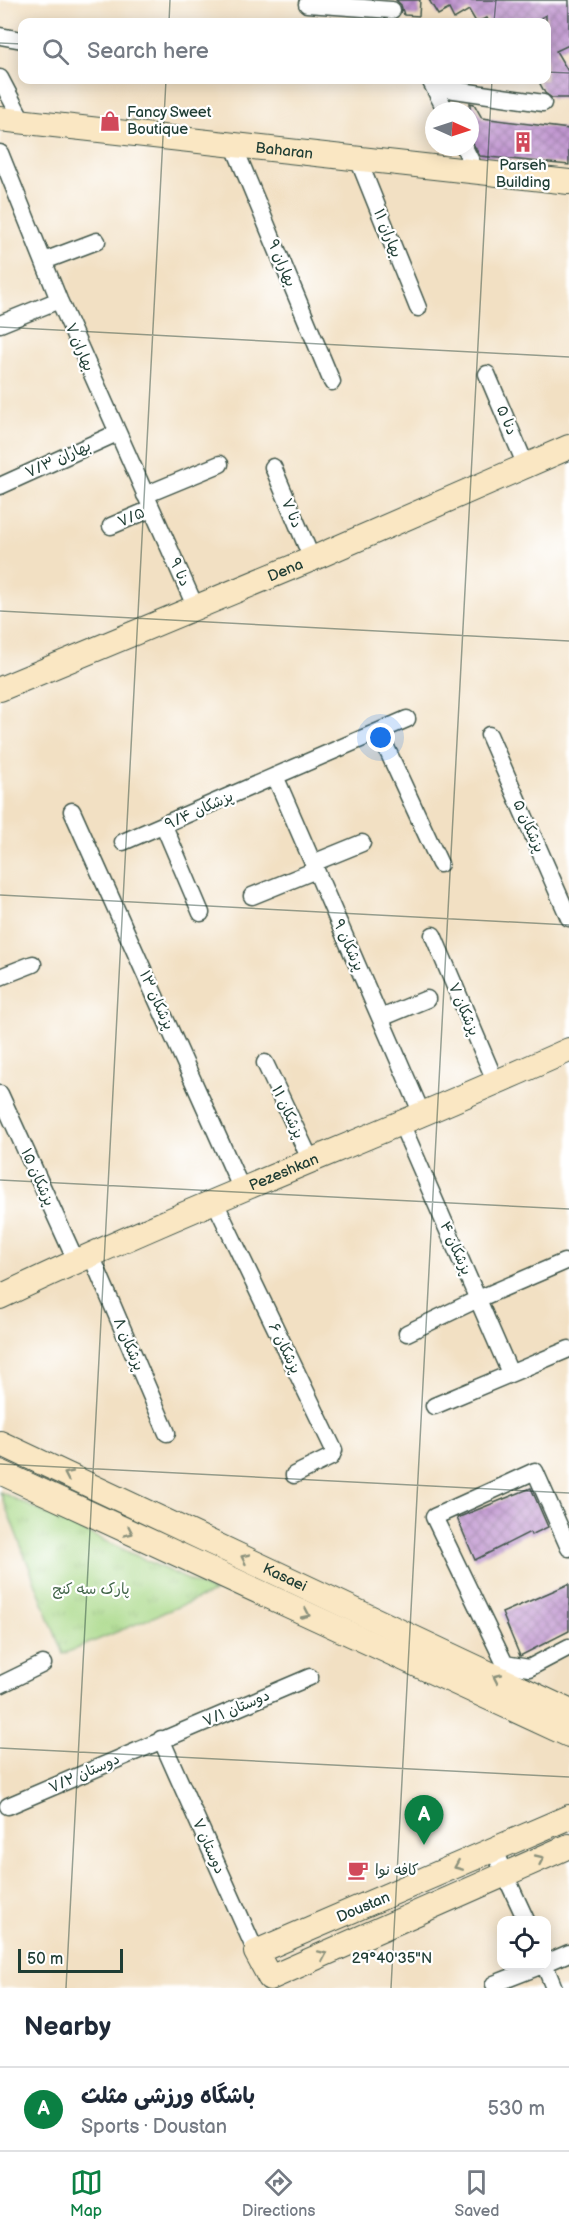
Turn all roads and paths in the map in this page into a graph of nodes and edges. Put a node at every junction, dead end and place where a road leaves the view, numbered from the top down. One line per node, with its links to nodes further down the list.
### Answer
1 (307, 4): 2 (street)
2 (392, 11)
3 (0, 36): 4 (street)
4 (18, 39)
5 (0, 78): 10 (street)
6 (432, 84): 8 (street)
7 (437, 84): 9 (street)
8 (441, 102)
9 (543, 103)
10 (11, 119): 11 (street, Baharan)
11 (233, 144): 14 (street, Baharan); 23 (street, ۹ بهاران)
12 (0, 153): 18 (street, ۷ بهاران)
13 (468, 156): 15 (street)
14 (358, 159): 15 (street, Baharan); 20 (street, ۱۱ بهاران)
15 (476, 171): 16 (street, Baharan)
16 (569, 182)
17 (97, 241): 18 (street)
18 (44, 261): 19 (street, ۷ بهاران)
19 (59, 300): 21 (street); 24 (street, ۷ بهاران)
20 (418, 308)
21 (0, 324)
22 (487, 374): 27 (street, ۵ دنا)
23 (332, 382)
24 (117, 433): 29 (street, ۷/۳ بهاران); 30 (street, ۷ بهاران)
25 (569, 447): 27 (street, Dena)
26 (220, 464): 30 (street, ۷/۵)
27 (526, 466): 33 (street, Dena)
28 (273, 467): 33 (street, ۷ دنا)
29 (0, 486)
30 (148, 502): 31 (street, ۷/۵); 32 (street, ۷ بهاران)
31 (111, 525)
32 (165, 539): 34 (street, ۹ دنا)
33 (312, 558): 34 (street, Dena)
34 (195, 606): 35 (street, Dena)
35 (0, 688)
36 (407, 719): 37 (street, ۹/۴ پزشکان)
37 (379, 732): 39 (street, ۹/۴ پزشکان); 44 (street)
38 (489, 735): 48 (street, ۵ پزشکان)
39 (275, 776): 41 (street, ۹/۴ پزشکان); 45 (street, ۹ پزشکان)
40 (72, 811): 60 (street, ۱۳ پزشکان)
41 (164, 826): 42 (street, ۹/۴ پزشکان); 47 (street)
42 (123, 842)
43 (362, 843): 45 (street)
44 (440, 864)
45 (314, 867): 46 (street); 53 (street, ۹ پزشکان)
46 (252, 896)
47 (201, 913)
48 (569, 918)
49 (433, 935): 56 (street, ۷ پزشکان)
50 (33, 964): 51 (street)
51 (0, 977)
52 (427, 999): 53 (street)
53 (381, 1018): 58 (street, ۹ پزشکان)
54 (569, 1050): 56 (street, Pezeshkan)
55 (266, 1063): 59 (street, ۱۱ پزشکان)
56 (496, 1083): 58 (street, Pezeshkan)
57 (0, 1094): 62 (street, ۱۵ پزشکان)
58 (412, 1119): 59 (street, Pezeshkan); 65 (street, ۴ پزشکان)
59 (311, 1161): 60 (street, Pezeshkan)
60 (242, 1190): 61 (street, Pezeshkan)
61 (215, 1202): 62 (street, Pezeshkan); 73 (street, ۶ پزشکان)
62 (83, 1258): 64 (street, Pezeshkan); 70 (street, ۸ پزشکان)
63 (564, 1262): 65 (street)
64 (0, 1297)
65 (478, 1299): 66 (street); 68 (street, ۴ پزشکان)
66 (407, 1333)
67 (569, 1349): 68 (street)
68 (510, 1373): 69 (street)
69 (434, 1406)
70 (167, 1433)
71 (0, 1443): 75 (street, Kasaei, one-way to 71)
72 (0, 1472): 76 (street, Kasaei, one-way to 76)
73 (294, 1475)
74 (569, 1548): 80 (street)
75 (273, 1572): 76 (street); 80 (street, Kasaei, one-way to 75)
76 (262, 1593): 83 (street, Kasaei, one-way to 83)
77 (569, 1647): 80 (street)
78 (43, 1664): 81 (street)
79 (310, 1677): 84 (street, ۷/۱ دوستان)
80 (525, 1679): 82 (street, Kasaei)
81 (0, 1685)
82 (569, 1711)
83 (569, 1735)
84 (161, 1739): 85 (street, ۷/۲ دوستان); 91 (street, ۷ دوستان)
85 (8, 1806)
86 (569, 1817): 88 (street, Doustan)
87 (569, 1845): 89 (street, Doustan, one-way to 87)
88 (494, 1851): 89 (street); 91 (street, Doustan, one-way to 91)
89 (506, 1875): 90 (street); 96 (street, Doustan, one-way to 89)
90 (523, 1916)
91 (256, 1952): 96 (street)
92 (569, 1953): 93 (street)
93 (551, 1962)
94 (531, 1970): 97 (street)
95 (546, 1970): 98 (street)
96 (271, 1983)
97 (494, 1984)
98 (554, 1988)

